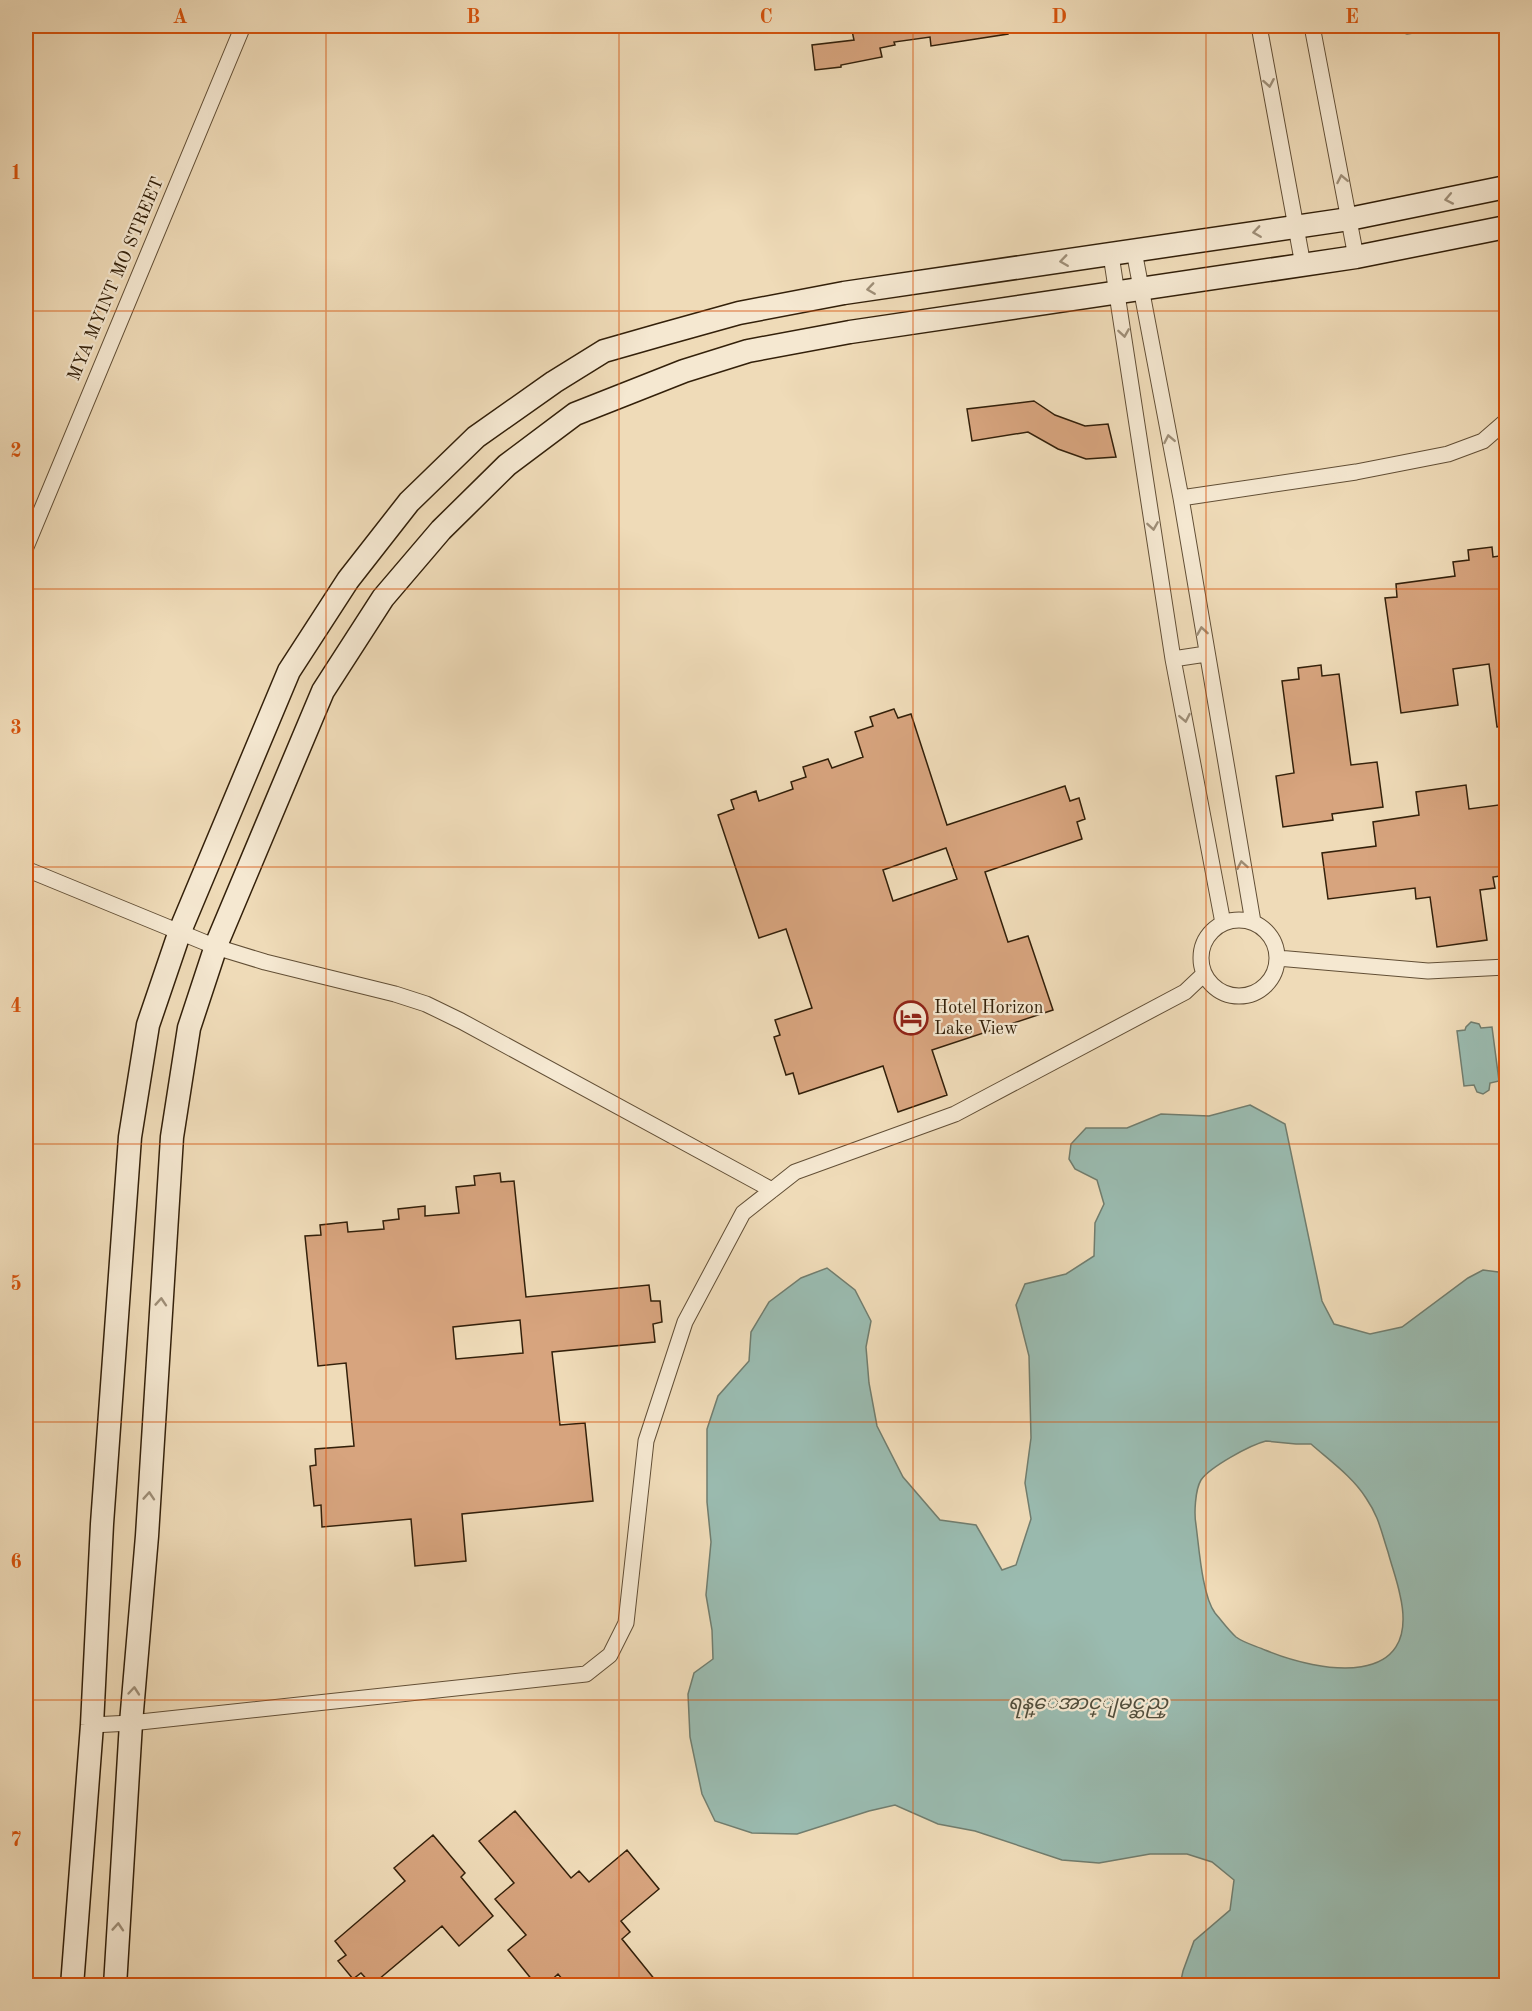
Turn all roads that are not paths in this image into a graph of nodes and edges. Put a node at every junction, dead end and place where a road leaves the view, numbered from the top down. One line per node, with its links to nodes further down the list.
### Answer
1 (243, 26): 15 (street, MYA MYINT MO STREET)
2 (1258, 26): 6 (street, one-way to 6)
3 (1312, 26): 5 (street, one-way to 3)
4 (1506, 187): 5 (main road, one-way to 5)
5 (1349, 219): 6 (main road); 10 (street)
6 (1295, 227): 8 (main road, one-way to 8); 11 (street)
7 (1506, 227): 10 (main road)
8 (1134, 250): 9 (main road); 12 (street)
9 (1111, 255): 12 (street); 21 (main road, one-way to 21)
10 (1356, 257): 11 (main road)
11 (1303, 265): 12 (main road)
12 (1129, 291): 14 (street, one-way to 12); 17 (street, one-way to 17); 22 (main road)
13 (1506, 421): 14 (street)
14 (1181, 498): 16 (street, one-way to 14)
15 (26, 547)
16 (1206, 654): 17 (street); 19 (street, one-way to 16)
17 (1173, 659): 20 (street, one-way to 20)
18 (26, 869): 21 (street)
19 (1252, 922): 20 (street); 23 (street)
20 (1223, 923): 25 (street)
21 (180, 931): 22 (street); 28 (main road)
22 (216, 947): 26 (street); 27 (main road, one-way to 22)
23 (1277, 957): 24 (street); 25 (street)
24 (1506, 967)
25 (1204, 974): 26 (street)
26 (772, 1190): 27 (street)
27 (131, 1723): 28 (street); 30 (main road, one-way to 27)
28 (92, 1725): 29 (main road)
29 (72, 1986)
30 (115, 1986)

